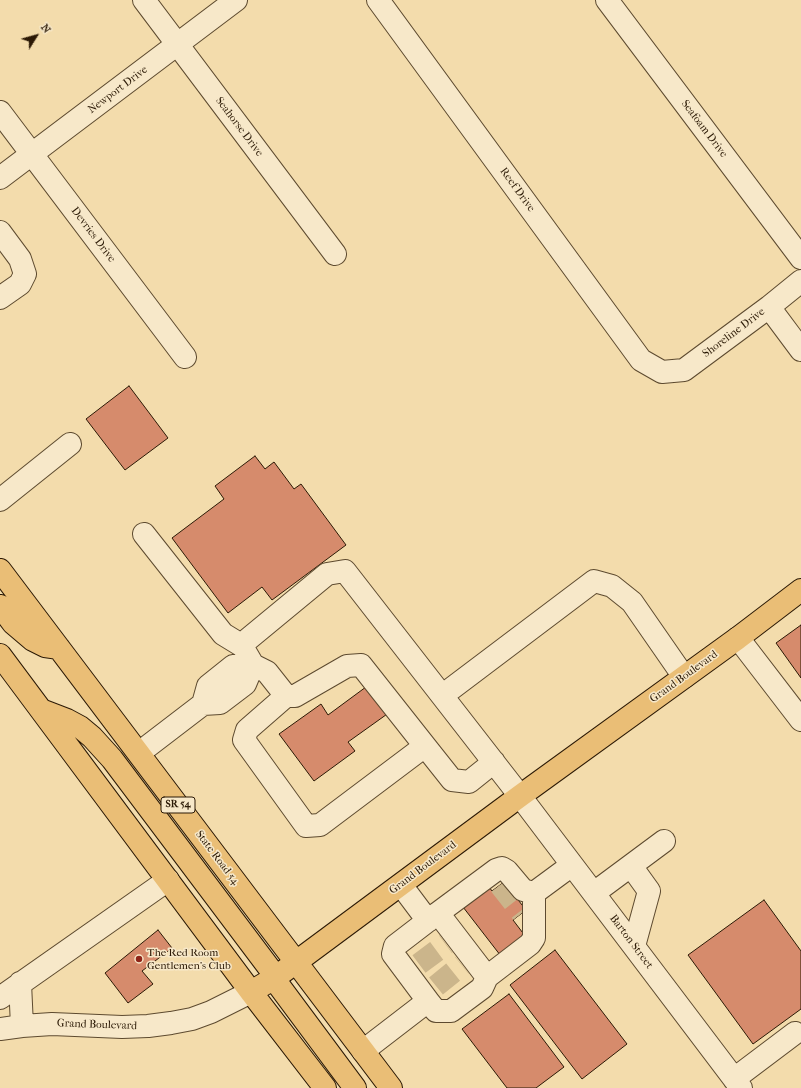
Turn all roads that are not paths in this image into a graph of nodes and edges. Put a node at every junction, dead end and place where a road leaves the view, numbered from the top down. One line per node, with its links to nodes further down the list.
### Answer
1 (144, 0): 5 (street, Seahorse Drive)
2 (236, 0): 5 (street, Newport Drive)
3 (378, 0): 17 (street, Reef Drive)
4 (607, 0): 11 (street, Seafoam Drive)
5 (178, 45): 7 (street, Newport Drive); 10 (street, Seahorse Drive)
6 (0, 112): 7 (street, Devries Drive)
7 (32, 154): 8 (street, Newport Drive); 16 (street, Devries Drive)
8 (0, 178)
9 (0, 232): 13 (street)
10 (335, 254)
11 (801, 258)
12 (801, 281): 14 (street, Shoreline Drive)
13 (0, 298)
14 (769, 307): 15 (street); 17 (street, Shoreline Drive)
15 (801, 350)
16 (185, 358)
17 (662, 372)
18 (70, 444): 19 (street)
19 (0, 500)
20 (144, 534): 25 (street)
21 (0, 570): 26 (main road, State Road 54 / SR 54)
22 (801, 590): 24 (main road, Grand Boulevard)
23 (0, 606): 26 (main road)
24 (738, 638): 29 (main road, Grand Boulevard); 33 (street)
25 (241, 645): 28 (street); 30 (street, Barton Street)
26 (59, 648): 35 (main road, State Road 54 / SR 54)
27 (0, 655): 32 (main road)
28 (252, 665): 31 (street); 35 (street)
29 (684, 676): 30 (street); 37 (main road, Grand Boulevard)
30 (443, 695): 36 (street, Barton Street)
31 (286, 696): 34 (street); 34 (street)
32 (40, 710): 41 (main road); 48 (main road)
33 (801, 720)
34 (425, 746): 36 (street)
35 (139, 753): 47 (main road, State Road 54 / SR 54)
36 (494, 762): 37 (street, Barton Street)
37 (520, 796): 39 (street, Barton Street); 42 (main road, Grand Boulevard)
38 (664, 841): 40 (street)
39 (572, 865): 43 (street); 44 (street, Barton Street)
40 (631, 866): 44 (street); 46 (street)
41 (168, 880): 50 (street); 51 (main road)
42 (401, 884): 45 (street); 47 (main road, Grand Boulevard)
43 (534, 893): 45 (street); 49 (street)
44 (594, 893): 46 (street, Barton Street)
45 (433, 917): 49 (street); 52 (street)
46 (634, 946): 58 (street, Barton Street)
47 (296, 962): 48 (main road, Grand Boulevard); 57 (main road, State Road 54 / SR 54)
48 (275, 978): 51 (main road, Grand Boulevard); 60 (main road)
49 (487, 978): 52 (street)
50 (20, 983): 53 (street); 54 (street)
51 (252, 992): 54 (street, Grand Boulevard); 59 (main road)
52 (429, 994): 57 (street)
53 (0, 998)
54 (22, 1026): 55 (street, Grand Boulevard)
55 (0, 1029)
56 (795, 1033): 58 (street)
57 (363, 1051): 61 (main road, State Road 54 / SR 54)
58 (737, 1083)
59 (325, 1088)
60 (355, 1088)
61 (390, 1088)

